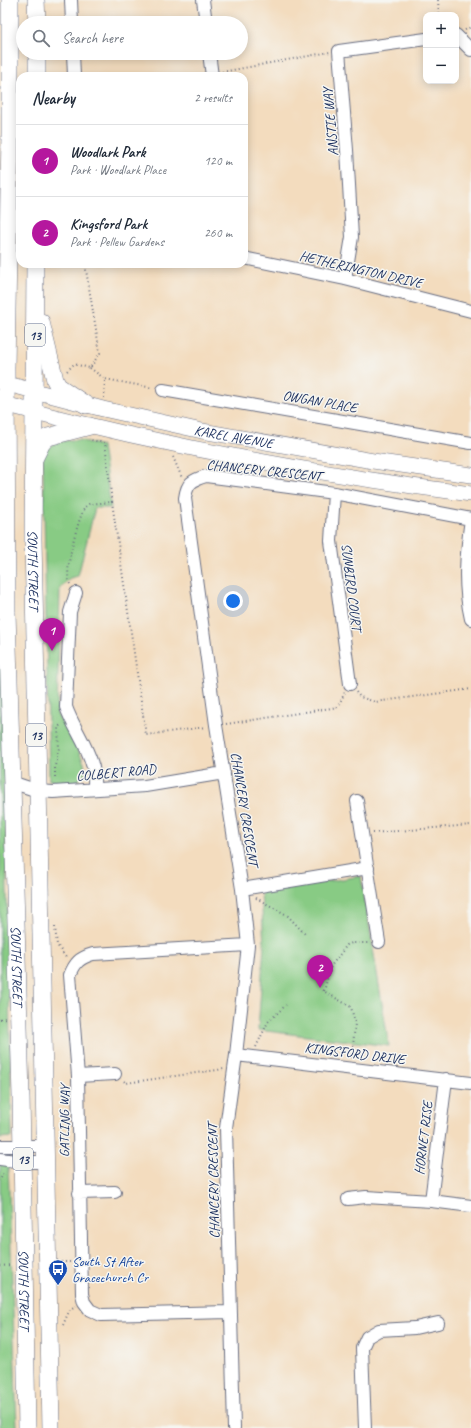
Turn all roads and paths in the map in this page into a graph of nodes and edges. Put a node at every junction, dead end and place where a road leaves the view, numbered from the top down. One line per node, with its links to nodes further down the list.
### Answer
1 (10, 0): 27 (highway, SOUTH STREET / 13)
2 (36, 0): 7 (highway)
3 (71, 0): 8 (street)
4 (203, 0): 9 (street)
5 (438, 0): 6 (path)
6 (439, 12)
7 (37, 16)
8 (72, 16)
9 (205, 16)
10 (459, 38): 12 (street)
11 (423, 39): 13 (street)
12 (471, 50)
13 (339, 51): 20 (path); 24 (street, ANSTIE WAY)
14 (37, 60): 17 (highway)
15 (73, 60): 18 (street)
16 (210, 60): 19 (street)
17 (37, 72)
18 (74, 72)
19 (212, 72)
20 (228, 72)
21 (248, 259): 24 (street, HETHERINGTON DRIVE)
22 (36, 268): 25 (highway, SOUTH STREET / 13)
23 (86, 268): 29 (path)
24 (345, 279): 26 (street, HETHERINGTON DRIVE)
25 (35, 297): 34 (highway, SOUTH STREET / 13); 36 (highway)
26 (471, 311)
27 (8, 314): 28 (highway); 32 (highway, SOUTH STREET / 13)
28 (0, 341)
29 (90, 368): 30 (path); 31 (path)
30 (63, 376)
31 (105, 379): 33 (path); 37 (path)
32 (3, 383): 34 (main road, KAREL AVENUE); 35 (highway, SOUTH STREET / 13)
33 (163, 390): 40 (street, OWGAN PLACE)
34 (35, 391): 36 (main road, KAREL AVENUE); 38 (highway, SOUTH STREET / 13)
35 (4, 404): 38 (main road, KAREL AVENUE); 46 (highway, SOUTH STREET / 13)
36 (86, 405): 37 (main road, KAREL AVENUE)
37 (103, 410): 45 (main road, KAREL AVENUE)
38 (34, 412): 39 (main road, KAREL AVENUE); 44 (highway, SOUTH STREET / 13)
39 (96, 434): 41 (path); 44 (highway); 49 (main road, KAREL AVENUE); 50 (path)
40 (471, 443)
41 (112, 444)
42 (172, 456): 47 (path)
43 (0, 458): 46 (highway)
44 (33, 460): 61 (highway, SOUTH STREET / 13)
45 (471, 475)
46 (7, 476): 59 (highway, SOUTH STREET / 13)
47 (187, 486): 48 (street, CHANCERY CRESCENT); 57 (street, CHANCERY CRESCENT)
48 (334, 493): 51 (street, CHANCERY CRESCENT); 54 (street, SUNBIRD COURT)
49 (471, 494)
50 (112, 502): 52 (path); 57 (path)
51 (471, 519): 53 (street)
52 (76, 593): 56 (street)
53 (471, 619)
54 (350, 684): 55 (path); 57 (path)
55 (471, 689)
56 (70, 719): 60 (street); 61 (path)
57 (216, 725): 58 (street, CHANCERY CRESCENT)
58 (224, 773): 60 (street, COLBERT ROAD); 66 (street, CHANCERY CRESCENT)
59 (11, 782): 61 (street, COLBERT ROAD); 82 (highway, SOUTH STREET / 13)
60 (94, 788): 61 (street, COLBERT ROAD)
61 (45, 792): 83 (highway, SOUTH STREET / 13)
62 (357, 801): 64 (street)
63 (471, 825): 64 (path)
64 (362, 834): 65 (street)
65 (368, 868): 66 (street); 69 (street)
66 (242, 888): 68 (path); 70 (street, CHANCERY CRESCENT)
67 (55, 920): 71 (path)
68 (306, 936)
69 (379, 942): 75 (path)
70 (248, 945): 71 (street); 73 (street, CHANCERY CRESCENT)
71 (75, 965): 78 (street, GATLING WAY)
72 (286, 1005): 74 (path)
73 (236, 1055): 74 (street, KINGSFORD DRIVE); 76 (street, CHANCERY CRESCENT)
74 (254, 1057): 75 (street, KINGSFORD DRIVE)
75 (352, 1068): 79 (street, KINGSFORD DRIVE)
76 (234, 1070): 77 (path); 92 (street, CHANCERY CRESCENT)
77 (115, 1074): 78 (street)
78 (78, 1076): 87 (street, GATLING WAY)
79 (446, 1079): 80 (street, KINGSFORD DRIVE); 89 (street, HORNET RISE)
80 (471, 1083)
81 (0, 1146): 82 (street)
82 (22, 1154): 83 (street); 83 (street); 84 (street); 95 (highway, SOUTH STREET / 13)
83 (46, 1154): 96 (highway, SOUTH STREET / 13)
84 (3, 1164): 85 (path)
85 (1, 1178)
86 (115, 1192): 87 (street)
87 (79, 1193): 91 (street, GATLING WAY)
88 (348, 1199): 89 (street)
89 (431, 1201): 90 (street)
90 (471, 1206)
91 (84, 1302): 92 (street); 94 (path)
92 (230, 1312): 97 (street, CHANCERY CRESCENT)
93 (438, 1323): 98 (street)
94 (62, 1327)
95 (27, 1428)
96 (51, 1428)
97 (234, 1428)
98 (365, 1428)

